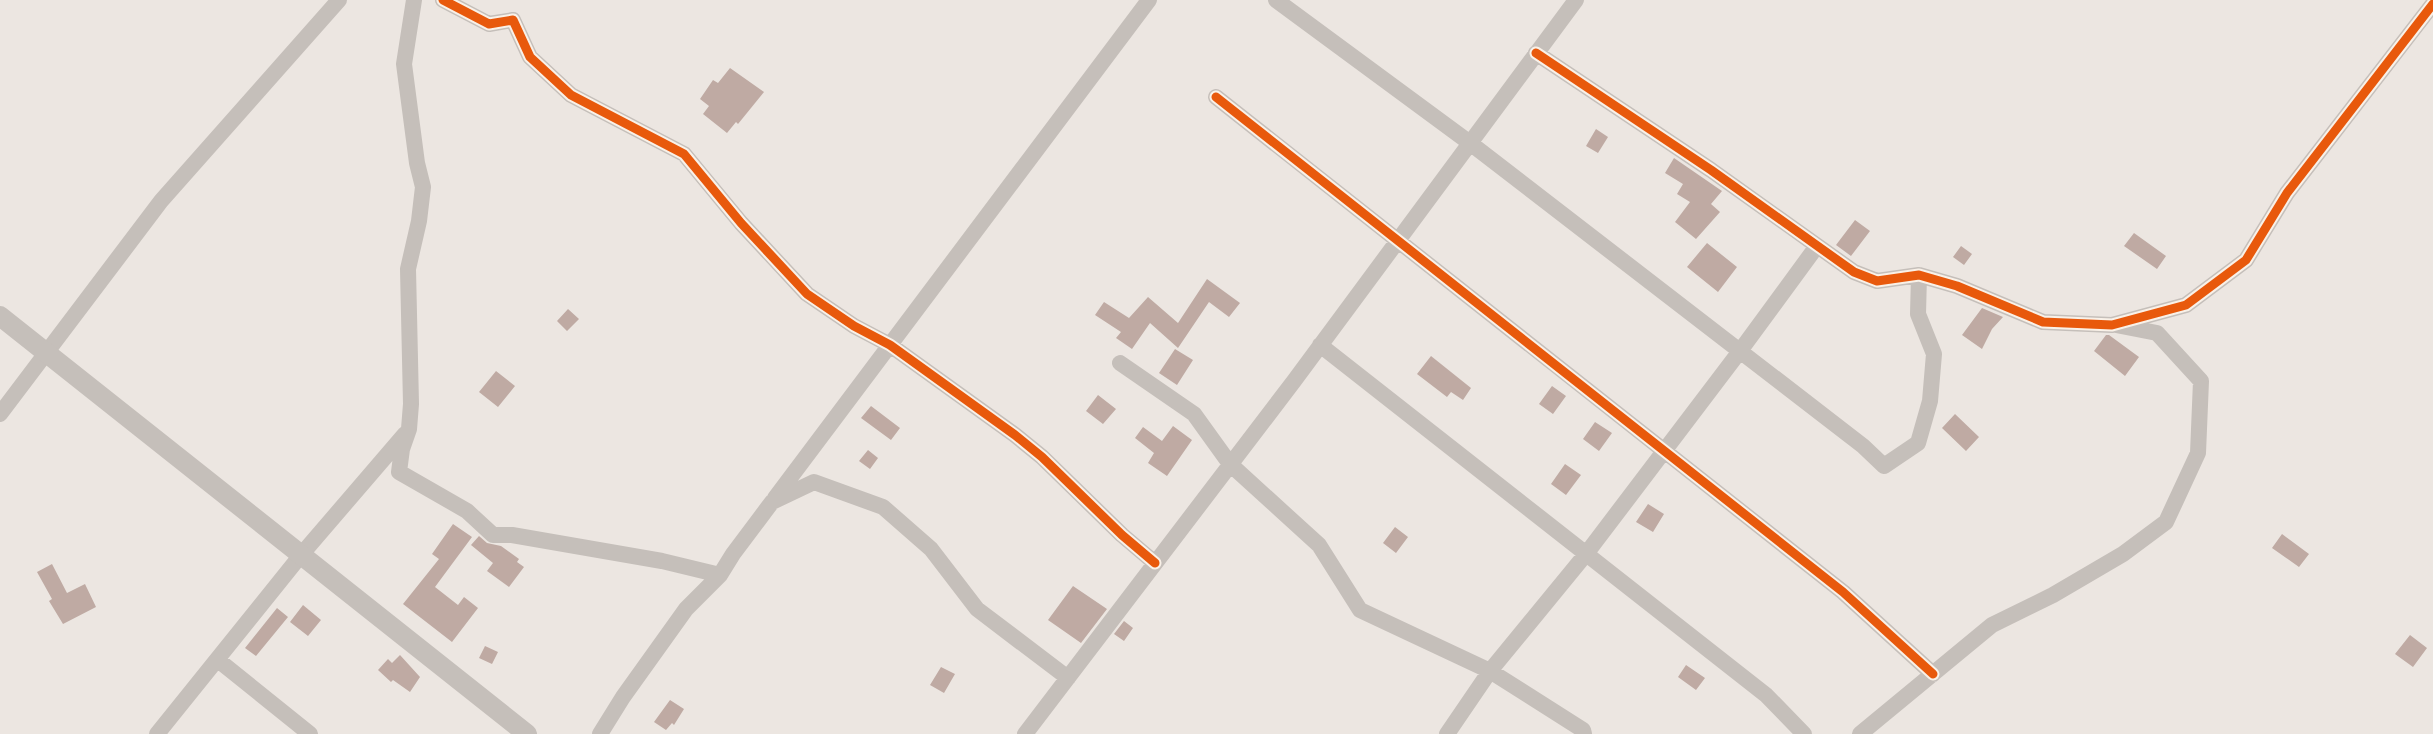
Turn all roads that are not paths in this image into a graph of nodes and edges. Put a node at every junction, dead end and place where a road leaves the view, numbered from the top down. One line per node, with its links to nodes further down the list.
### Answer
1 (339, 0): 19 (street)
2 (414, 0): 22 (street)
3 (443, 0): 16 (street)
4 (1149, 0): 16 (street)
5 (1276, 0): 10 (street)
6 (1576, 0): 8 (street)
7 (2433, 4): 15 (street)
8 (1536, 53): 10 (street); 12 (street)
9 (1215, 97): 11 (street)
10 (1470, 143): 11 (street); 18 (street)
11 (1397, 241): 17 (street); 23 (street)
12 (1817, 246): 13 (street); 18 (street)
13 (1919, 275): 15 (street); 18 (street)
14 (0, 316): 19 (street)
15 (2112, 325): 32 (street)
16 (890, 345): 25 (street); 28 (street)
17 (1320, 345): 24 (street); 26 (street)
18 (1740, 351): 23 (street)
19 (47, 354): 21 (street); 27 (street)
20 (1120, 363): 24 (street)
21 (0, 414)
22 (409, 429): 27 (street); 29 (street)
23 (1664, 451): 26 (street); 32 (street)
24 (1230, 464): 28 (street); 31 (street)
25 (772, 502): 29 (street); 33 (street)
26 (1586, 554): 31 (street); 41 (street)
27 (301, 555): 30 (street); 36 (street)
28 (1155, 563): 33 (street)
29 (720, 575): 37 (street)
30 (218, 660): 34 (street); 35 (street)
31 (1490, 671): 39 (street); 40 (street)
32 (1933, 674): 42 (street)
33 (1068, 678): 38 (street)
34 (157, 734)
35 (310, 734)
36 (527, 734)
37 (600, 734)
38 (1025, 734)
39 (1446, 734)
40 (1584, 734)
41 (1804, 734)
42 (1860, 734)

